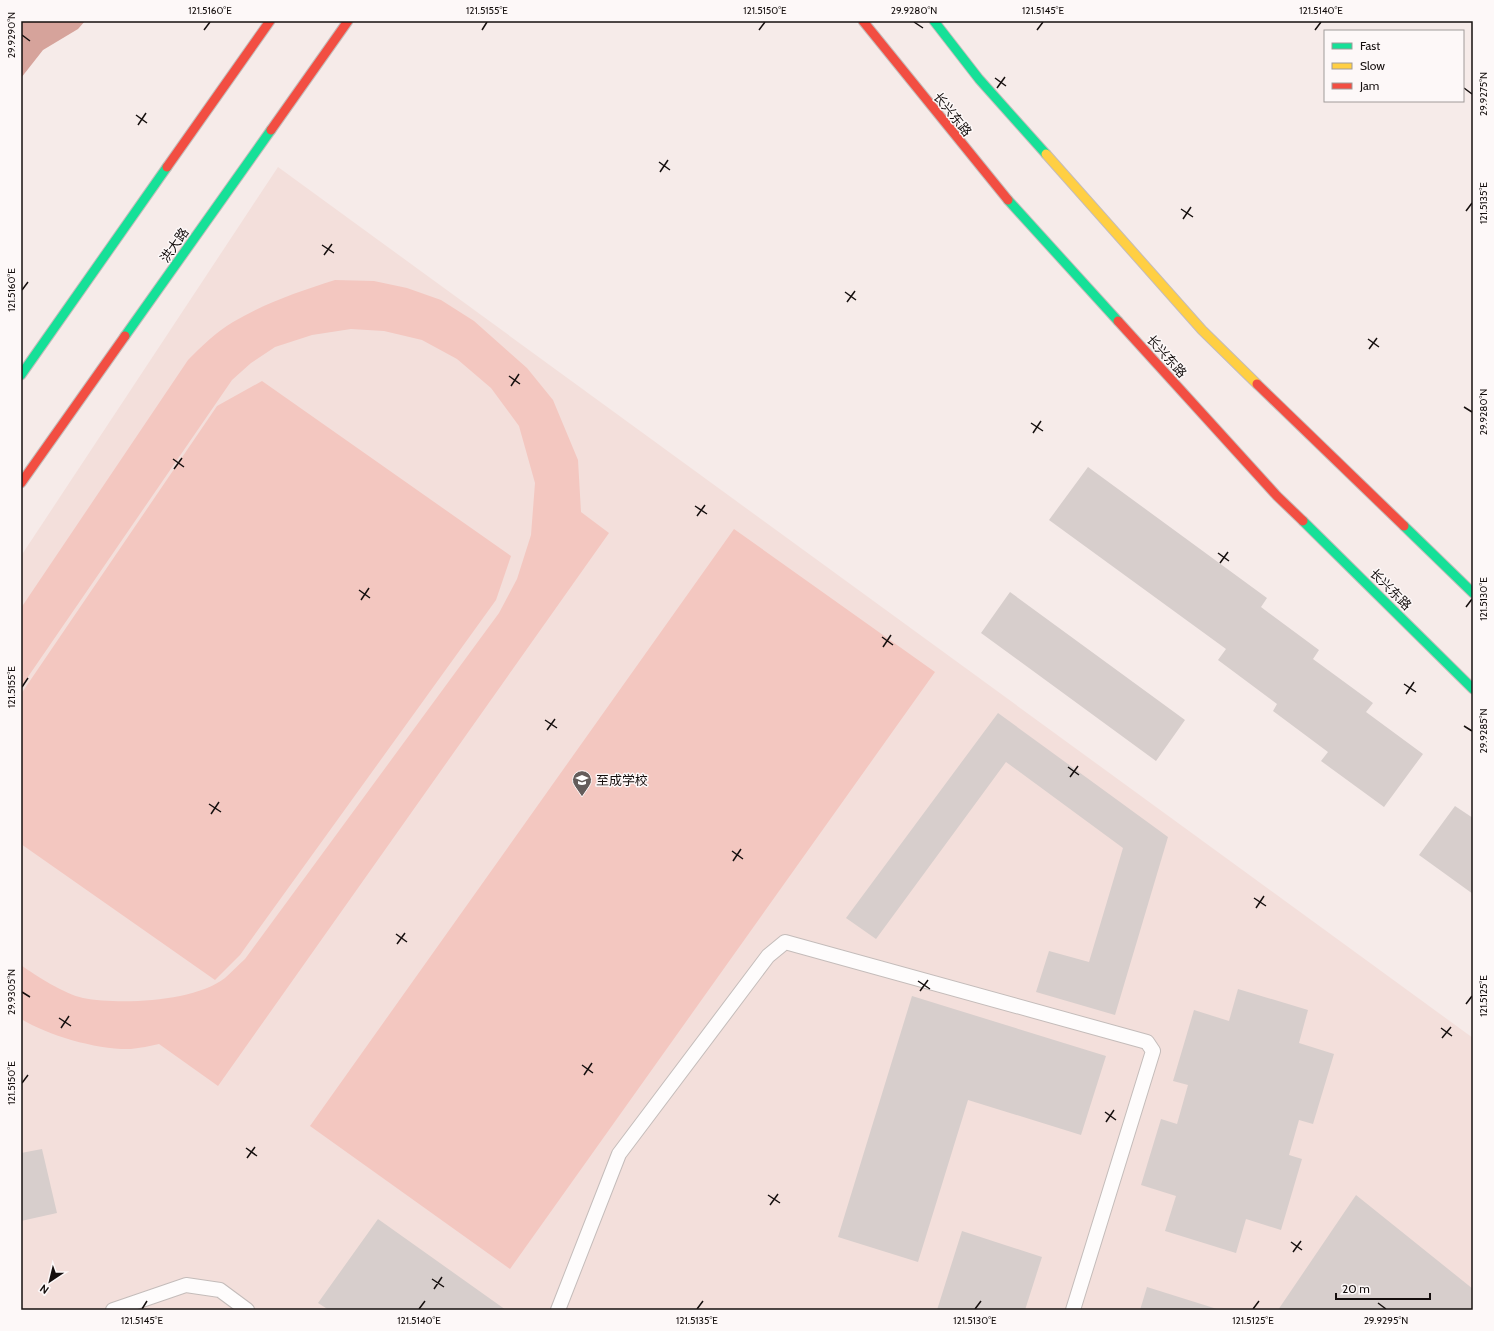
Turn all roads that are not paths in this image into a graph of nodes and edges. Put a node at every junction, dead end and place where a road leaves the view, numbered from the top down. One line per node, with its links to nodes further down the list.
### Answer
1 (270, 21): 5 (main road)
2 (348, 21): 6 (main road, 洪大路)
3 (863, 21): 8 (main road, 长兴东路)
4 (934, 21): 7 (main road)
5 (21, 375)
6 (21, 483)
7 (1473, 593)
8 (1473, 689)
9 (562, 1309): 12 (lane)
10 (113, 1310): 11 (lane)
11 (247, 1310)
12 (1073, 1310)

